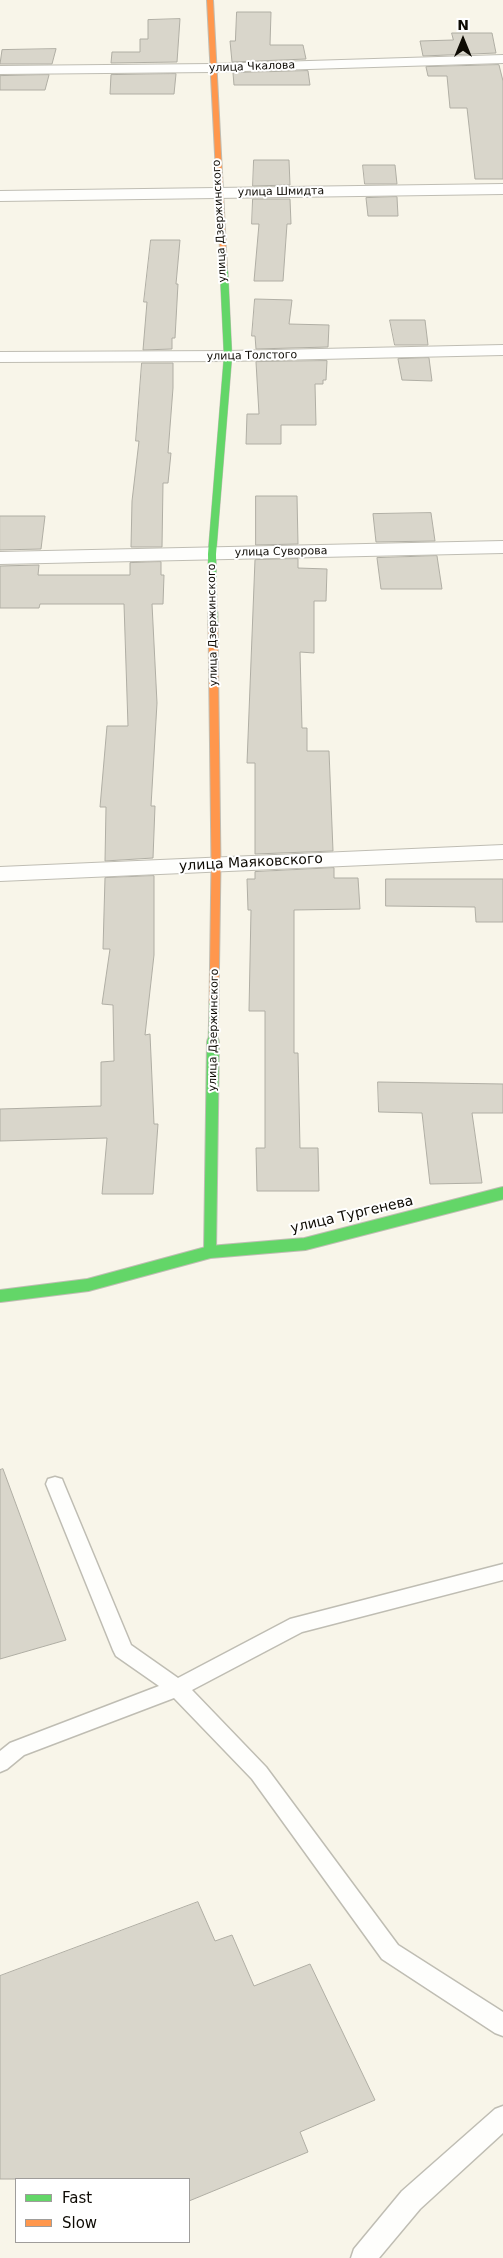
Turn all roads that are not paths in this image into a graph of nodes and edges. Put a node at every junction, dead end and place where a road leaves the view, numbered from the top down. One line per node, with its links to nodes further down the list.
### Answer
1 (210, 0): 3 (street, улица Дзержинского)
2 (503, 59): 3 (street, улица Чкалова)
3 (212, 68): 4 (street, улица Чкалова); 6 (street, улица Дзержинского)
4 (0, 70)
5 (503, 189): 6 (street, улица Шмидта)
6 (219, 192): 7 (street, улица Шмидта); 9 (street, улица Дзержинского)
7 (0, 196)
8 (503, 350): 9 (street, улица Толстого)
9 (228, 356): 10 (street, улица Толстого); 12 (street, улица Дзержинского)
10 (0, 357)
11 (503, 547): 12 (street, улица Суворова)
12 (212, 554): 13 (street, улица Суворова); 15 (street, улица Дзержинского)
13 (0, 558)
14 (503, 852): 15 (street, улица Маяковского)
15 (216, 864): 16 (street, улица Маяковского); 18 (street, улица Дзержинского)
16 (0, 874)
17 (503, 1193): 18 (street, улица Тургенева)
18 (210, 1252): 19 (street, улица Тургенева)
19 (0, 1296)
20 (54, 1484): 22 (lane)
21 (503, 1572): 22 (lane)
22 (177, 1688): 23 (lane); 24 (lane)
23 (0, 1763)
24 (503, 2025)
25 (503, 2117): 26 (lane)
26 (363, 2258)

